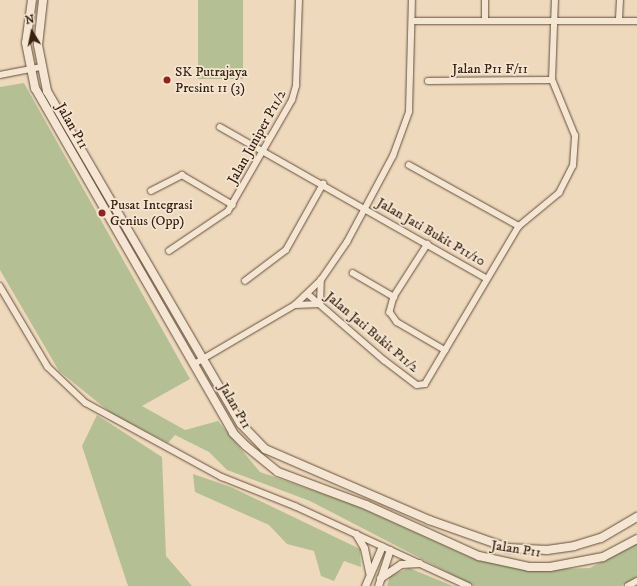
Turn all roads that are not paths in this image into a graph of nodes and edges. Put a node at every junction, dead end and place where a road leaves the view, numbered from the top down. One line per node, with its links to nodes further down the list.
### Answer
1 (32, 0): 14 (main road, Jalan P11)
2 (43, 0): 13 (main road, Jalan P11)
3 (299, 0): 19 (street, Jalan Juniper P11/2)
4 (412, 0): 11 (street)
5 (485, 0): 10 (street)
6 (555, 0): 8 (street)
7 (620, 0): 9 (street)
8 (554, 19): 9 (street); 10 (street); 16 (street)
9 (619, 19): 12 (street)
10 (485, 20): 11 (street)
11 (412, 21): 24 (street)
12 (637, 21)
13 (42, 67): 14 (street); 38 (main road, Jalan P11)
14 (29, 70): 15 (street); 38 (main road, Jalan P11)
15 (0, 75)
16 (552, 80): 17 (street, Jalan P11 F/11); 25 (street)
17 (428, 81)
18 (220, 127): 19 (street, Jalan Jati Bukit P11/10)
19 (264, 152): 21 (street, Jalan Jati Bukit P11/10); 23 (street, Jalan Juniper P11/2)
20 (409, 165): 25 (street)
21 (323, 184): 24 (street, Jalan Jati Bukit P11/10); 31 (street)
22 (151, 191): 23 (street)
23 (233, 205): 27 (street, Jalan Juniper P11/2)
24 (365, 207): 26 (street, Jalan Jati Bukit P11/10); 30 (street)
25 (519, 226): 29 (street)
26 (428, 244): 29 (street, Jalan Jati Bukit P11/10); 34 (street)
27 (169, 251)
28 (353, 273): 34 (street)
29 (486, 278): 37 (street)
30 (321, 280): 33 (street); 35 (street)
31 (245, 281)
32 (0, 286): 44 (street)
33 (308, 294): 35 (street, Jalan Jati Bukit P11/2); 36 (street)
34 (394, 297): 37 (street)
35 (320, 304): 36 (street); 37 (street, Jalan Jati Bukit P11/2)
36 (295, 305): 38 (street)
37 (445, 350)
38 (200, 361): 39 (main road, Jalan P11); 40 (main road, Jalan P11)
39 (389, 501): 40 (main road); 42 (main road, Jalan P11)
40 (390, 516): 43 (main road, Jalan P11)
41 (637, 517): 42 (main road, Jalan P11)
42 (429, 520): 43 (main road)
43 (412, 527): 45 (main road, Jalan P11)
44 (356, 534): 46 (street); 49 (street)
45 (637, 539)
46 (382, 546): 47 (street); 49 (street)
47 (390, 550): 48 (street); 50 (street)
48 (419, 563): 50 (street); 54 (street)
49 (369, 572): 52 (street)
50 (380, 578): 53 (street)
51 (637, 581): 55 (street)
52 (365, 586)
53 (378, 586)
54 (468, 586)
55 (628, 586)

